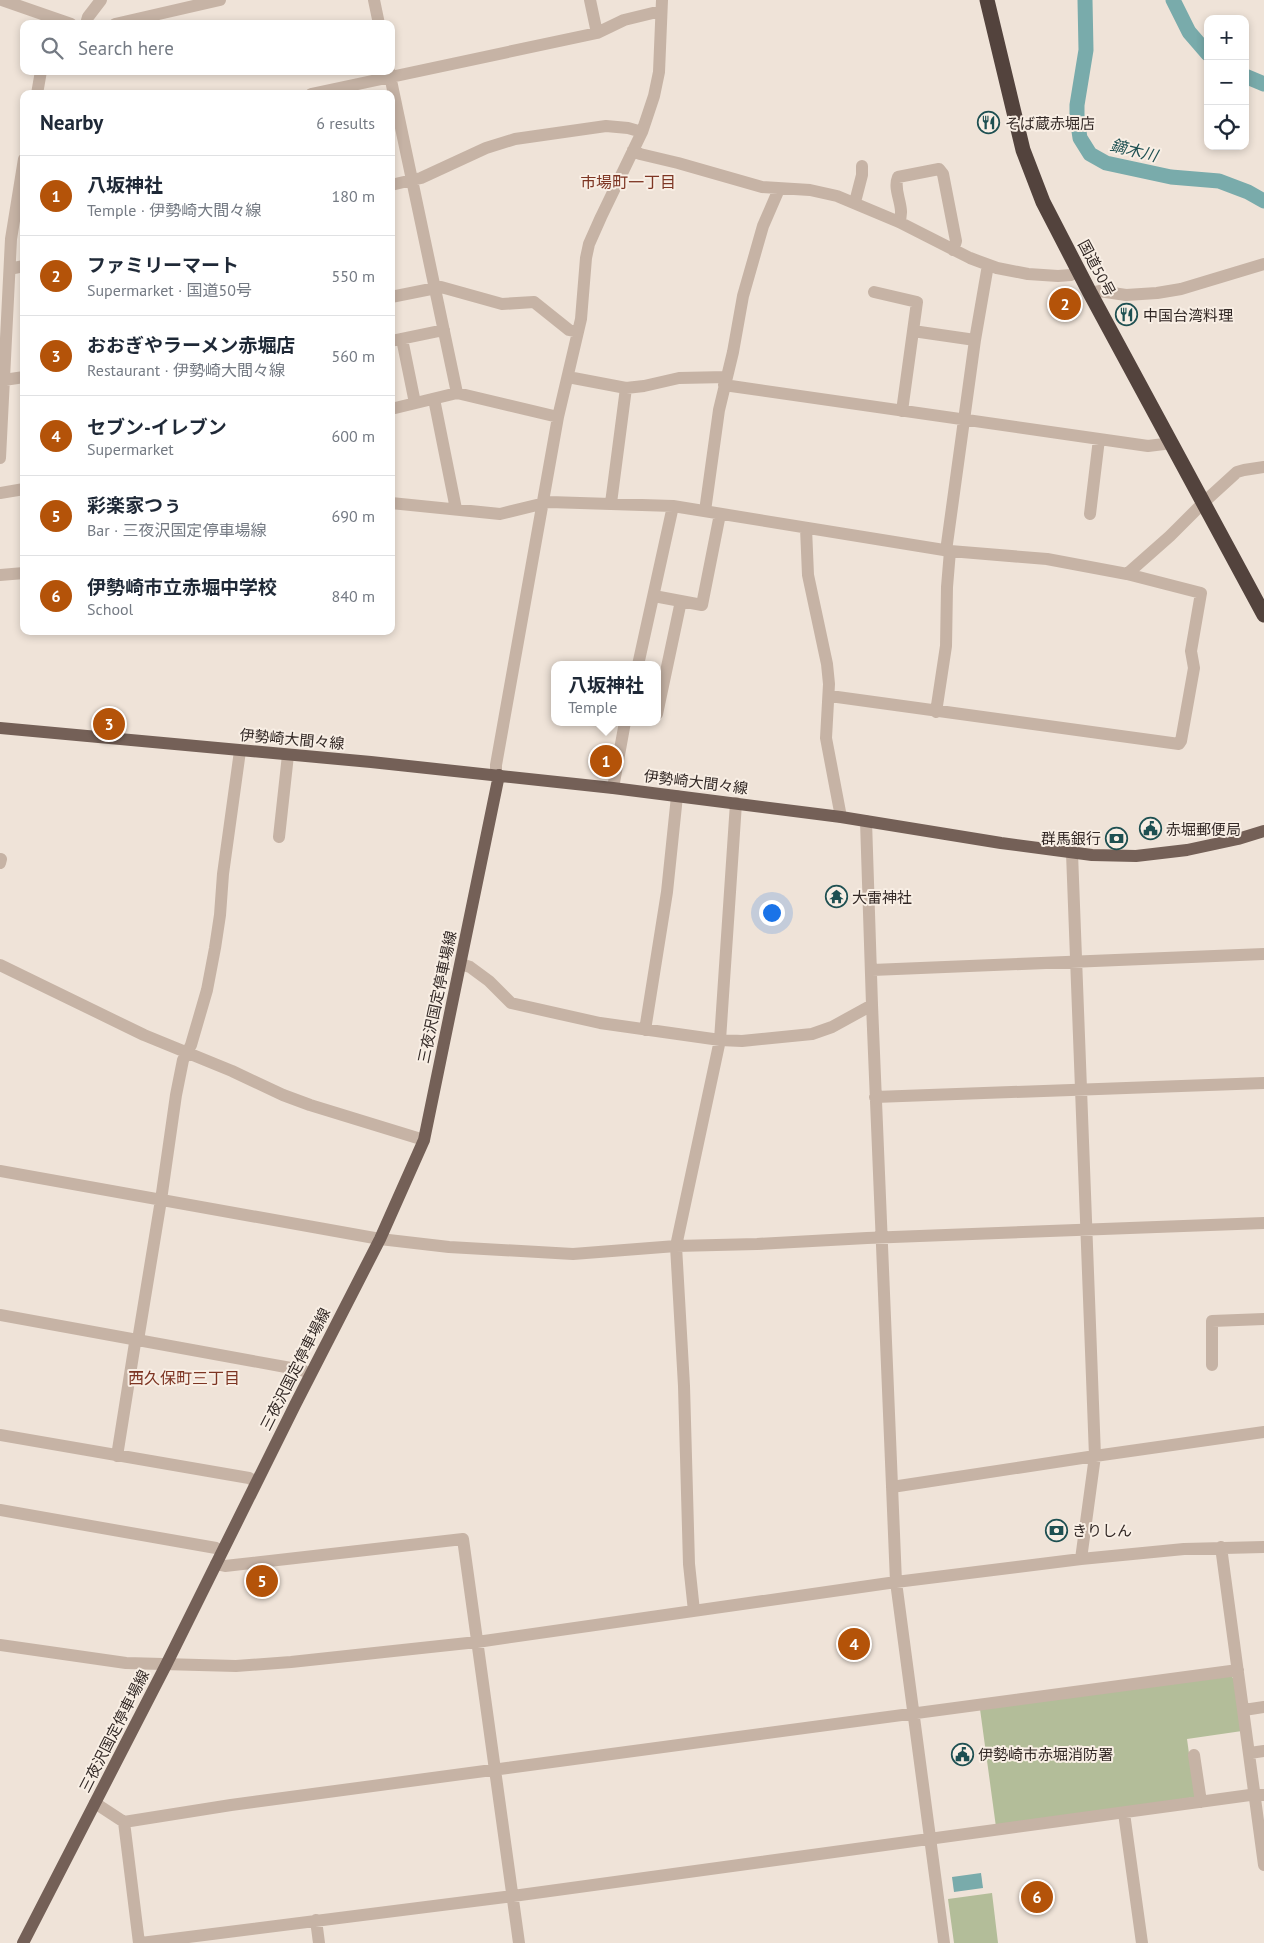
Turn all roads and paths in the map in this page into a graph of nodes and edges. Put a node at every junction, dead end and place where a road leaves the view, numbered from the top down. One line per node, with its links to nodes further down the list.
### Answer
1 (2, 0): 8 (street)
2 (101, 0): 9 (street)
3 (220, 0): 10 (street)
4 (374, 0): 11 (street)
5 (590, 0): 12 (street)
6 (987, 0): 35 (highway, 国道50号)
7 (662, 5): 12 (street); 21 (street)
8 (59, 20)
9 (87, 20)
10 (132, 20)
11 (378, 20)
12 (597, 33): 13 (street)
13 (395, 73)
14 (41, 75): 17 (street)
15 (386, 75): 18 (street)
16 (390, 75): 19 (street)
17 (38, 90)
18 (327, 90)
19 (393, 90)
20 (395, 99): 24 (street)
21 (642, 132): 22 (street); 24 (street)
22 (633, 150): 27 (street); 42 (street)
23 (862, 166): 28 (street)
24 (411, 181): 26 (street); 36 (street)
25 (20, 183): 33 (street)
26 (395, 184)
27 (779, 189): 28 (street); 48 (street)
28 (855, 202): 29 (street)
29 (899, 222): 30 (street); 30 (street)
30 (953, 250): 32 (street)
31 (1264, 264): 38 (street)
32 (988, 265): 35 (street); 44 (street)
33 (10, 266): 34 (street); 47 (street)
34 (20, 267)
35 (1079, 271): 38 (highway, 国道50号)
36 (435, 288): 39 (street); 40 (street); 42 (street)
37 (874, 292): 41 (street)
38 (1090, 293): 58 (highway, 国道50号)
39 (395, 296)
40 (444, 330): 43 (street); 50 (street)
41 (913, 330): 44 (street); 54 (street)
42 (578, 332): 45 (street)
43 (397, 340): 52 (street)
44 (975, 340): 56 (street)
45 (568, 377): 49 (street); 55 (street)
46 (20, 378): 47 (street)
47 (4, 380): 59 (street)
48 (725, 381): 49 (street); 54 (street); 69 (street)
49 (626, 388): 66 (street)
50 (457, 393): 51 (street); 55 (street)
51 (434, 399): 52 (street); 68 (street)
52 (416, 403): 53 (street)
53 (395, 408)
54 (902, 411): 56 (street)
55 (558, 417): 65 (street)
56 (964, 419): 57 (street); 73 (street)
57 (1099, 438): 58 (street); 71 (street)
58 (1172, 443): 63 (highway, 国道50号)
59 (0, 458)
60 (1264, 467): 63 (street)
61 (20, 490): 62 (street)
62 (0, 493)
63 (1203, 502): 75 (street); 79 (highway, 国道50号)
64 (395, 503): 68 (street)
65 (543, 503): 66 (street); 68 (street); 88 (street)
66 (611, 503): 67 (street)
67 (673, 506): 69 (street); 77 (street)
68 (456, 509)
69 (705, 511): 70 (street)
70 (720, 514): 72 (street); 78 (street)
71 (1090, 514)
72 (806, 528): 73 (street); 82 (street)
73 (948, 551): 75 (street); 83 (street)
74 (20, 573): 76 (street)
75 (1126, 574): 83 (street)
76 (0, 575)
77 (654, 596): 78 (street); 80 (street)
78 (681, 601): 81 (street)
79 (1264, 615)
80 (639, 661)
81 (661, 695)
82 (830, 696): 83 (street); 92 (street)
83 (936, 712)
84 (624, 726): 89 (street)
85 (0, 728): 86 (main road, 伊勢崎大間々線)
86 (240, 751): 87 (main road, 伊勢崎大間々線); 105 (street)
87 (288, 755): 88 (main road, 伊勢崎大間々線); 95 (street)
88 (499, 775): 89 (main road, 伊勢崎大間々線); 99 (main road, 三夜沢国定停車場線)
89 (613, 788): 90 (main road, 伊勢崎大間々線)
90 (677, 796): 91 (main road, 伊勢崎大間々線); 103 (street)
91 (736, 803): 92 (main road, 伊勢崎大間々線); 104 (street)
92 (841, 816): 93 (main road, 伊勢崎大間々線)
93 (866, 821): 96 (main road, 伊勢崎大間々線); 101 (street)
94 (1264, 831): 96 (main road, 伊勢崎大間々線)
95 (278, 837)
96 (1072, 853): 98 (street)
97 (1264, 954): 98 (street)
98 (1076, 962): 101 (street); 107 (street)
99 (461, 964): 103 (street); 109 (main road, 三夜沢国定停車場線)
100 (0, 965): 105 (street)
101 (872, 970): 102 (street)
102 (872, 1005): 104 (street); 108 (street)
103 (645, 1030): 104 (street)
104 (720, 1040): 116 (street)
105 (186, 1053): 109 (street); 111 (street)
106 (1264, 1083): 107 (street)
107 (1081, 1089): 108 (street); 113 (street)
108 (875, 1097): 114 (street)
109 (424, 1140): 115 (main road, 三夜沢国定停車場線)
110 (0, 1171): 111 (street)
111 (161, 1200): 115 (street); 119 (street)
112 (1264, 1223): 113 (street)
113 (1086, 1230): 114 (street); 125 (street)
114 (881, 1238): 116 (street); 127 (street)
115 (380, 1239): 116 (street); 121 (main road, 三夜沢国定停車場線)
116 (676, 1246): 135 (street)
117 (0, 1314): 119 (street)
118 (1264, 1319): 120 (street)
119 (137, 1339): 121 (street); 124 (street)
120 (1212, 1365)
121 (310, 1374): 126 (main road, 三夜沢国定停車場線)
122 (1264, 1432): 125 (street)
123 (0, 1435): 124 (street)
124 (117, 1456): 126 (street)
125 (1095, 1456): 127 (street); 132 (street)
126 (256, 1482): 131 (main road, 三夜沢国定停車場線)
127 (892, 1487): 134 (street)
128 (0, 1510): 131 (street)
129 (1221, 1547): 130 (street); 132 (street); 139 (street)
130 (1264, 1547)
131 (222, 1551): 133 (main road, 三夜沢国定停車場線)
132 (1081, 1559): 134 (street)
133 (216, 1564): 136 (street); 138 (main road, 三夜沢国定停車場線)
134 (896, 1582): 135 (street); 142 (street)
135 (694, 1611): 136 (street)
136 (477, 1642): 138 (street); 146 (street)
137 (0, 1645): 138 (street)
138 (166, 1665): 149 (main road, 三夜沢国定停車場線)
139 (1238, 1670): 141 (street); 142 (street)
140 (1264, 1707): 141 (street)
141 (1244, 1710): 144 (street)
142 (912, 1713): 146 (street); 152 (street)
143 (1264, 1751): 144 (street)
144 (1250, 1753): 147 (street)
145 (1194, 1754): 148 (street)
146 (496, 1771): 151 (street); 154 (street)
147 (1259, 1795): 148 (street); 153 (street)
148 (1200, 1802): 150 (street)
149 (95, 1803): 151 (street); 156 (main road, 三夜沢国定停車場線)
150 (1124, 1813): 152 (street); 161 (street)
151 (124, 1822): 157 (street)
152 (930, 1840): 154 (street); 160 (street)
153 (1264, 1865)
154 (513, 1896): 155 (street); 159 (street)
155 (316, 1920): 157 (street); 158 (street)
156 (23, 1943)
157 (140, 1943)
158 (319, 1943)
159 (518, 1943)
160 (944, 1943)
161 (1142, 1943)

